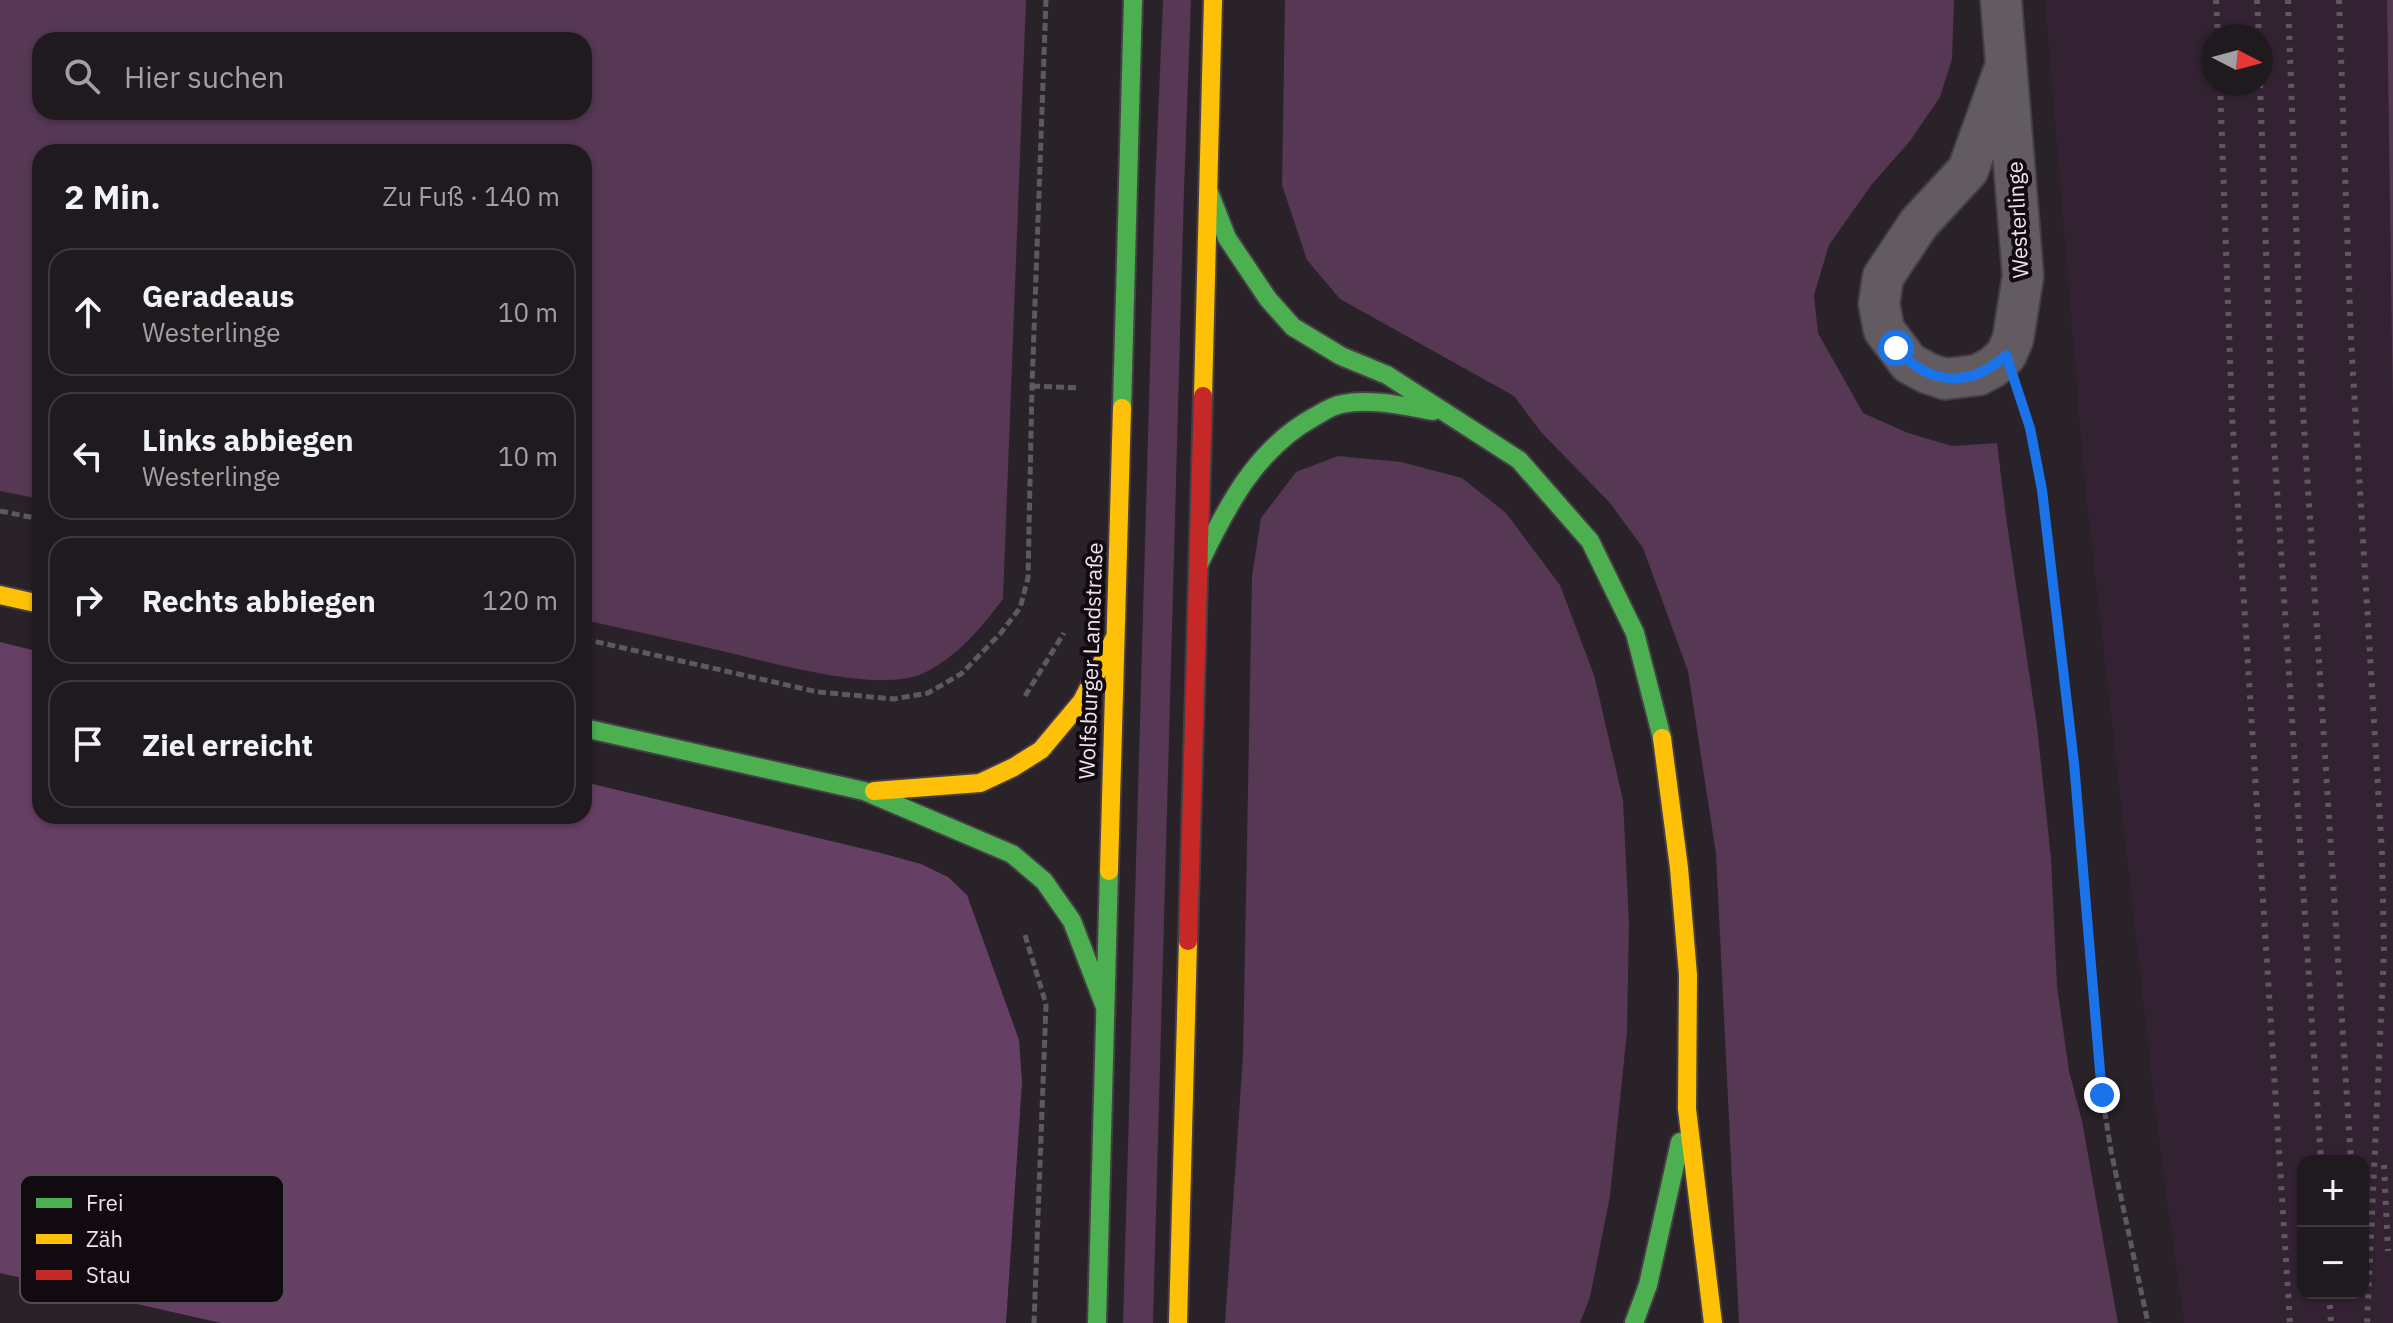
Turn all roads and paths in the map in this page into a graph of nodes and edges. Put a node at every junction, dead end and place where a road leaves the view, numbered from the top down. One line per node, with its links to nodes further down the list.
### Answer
1 (1046, 0): 15 (path)
2 (1133, 0): 14 (main road, Wolfsburger Landstraße)
3 (1213, 0): 6 (main road)
4 (2001, 0): 5 (street, Westerlinge)
5 (2006, 65): 7 (street, Westerlinge); 7 (street, Westerlinge)
6 (1209, 192): 8 (main road); 11 (main road)
7 (2006, 355): 24 (path)
8 (1444, 413): 11 (main road); 19 (main road)
9 (0, 511): 10 (path)
10 (32, 517)
11 (1199, 564): 21 (main road)
12 (0, 595): 13 (main road)
13 (32, 602)
14 (1114, 639): 17 (main road); 18 (main road, Wolfsburger Landstraße)
15 (592, 641)
16 (592, 730): 17 (main road)
17 (864, 791): 18 (main road)
18 (1105, 1007): 20 (main road, Wolfsburger Landstraße)
19 (1687, 1109): 22 (main road); 23 (main road)
20 (1097, 1323)
21 (1178, 1323)
22 (1634, 1323)
23 (1713, 1323)
24 (2148, 1323)

